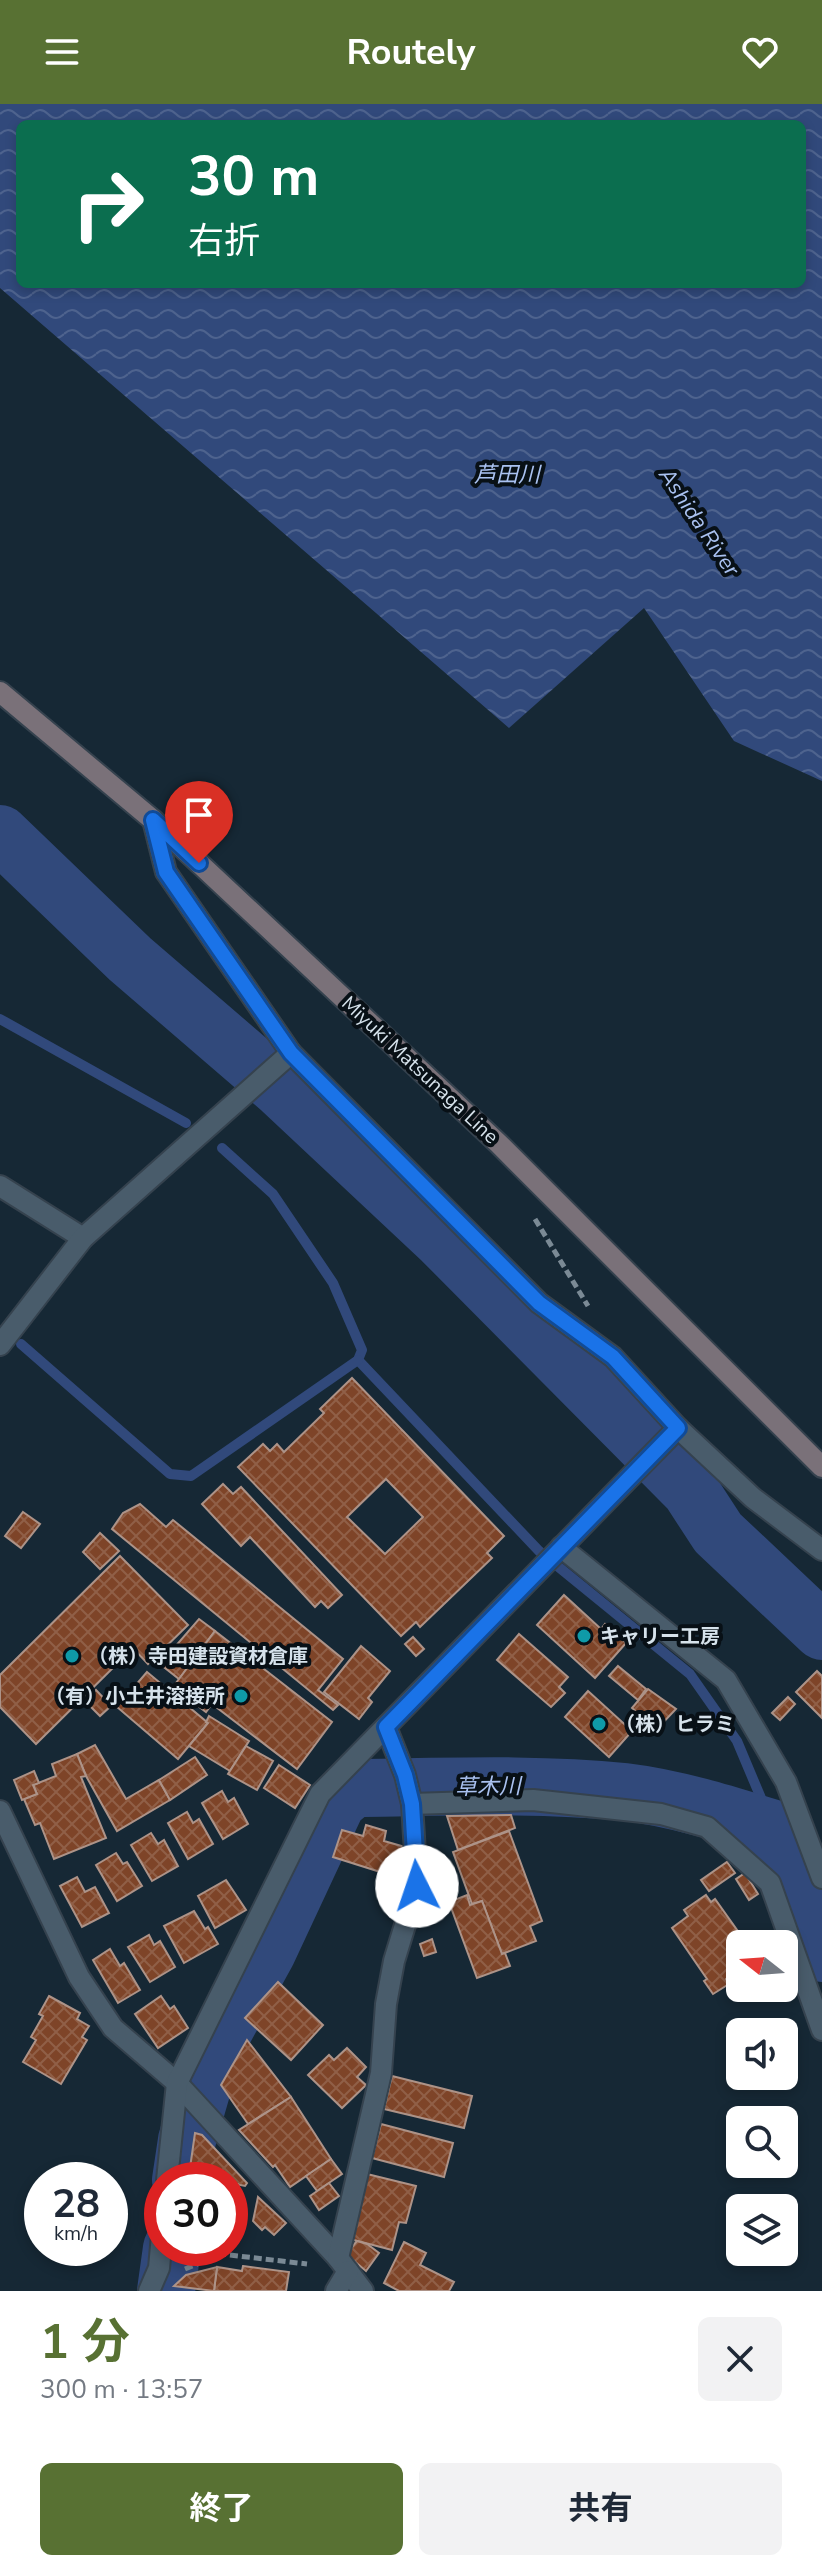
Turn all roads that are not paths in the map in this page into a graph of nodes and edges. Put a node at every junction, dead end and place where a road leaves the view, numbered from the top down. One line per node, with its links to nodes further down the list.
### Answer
1 (0, 692): 2 (main road, Miyuki Matsunaga Line)
2 (153, 820): 3 (street); 8 (main road, Miyuki Matsunaga Line)
3 (284, 1060): 5 (street); 7 (street)
4 (0, 1186): 5 (street)
5 (83, 1238): 6 (street)
6 (0, 1345)
7 (678, 1428): 9 (street); 10 (street)
8 (822, 1467)
9 (822, 1550)
10 (552, 1557): 11 (street); 14 (street)
11 (386, 1727): 12 (street); 16 (street)
12 (409, 1790): 15 (street); 18 (street)
13 (0, 1811): 16 (street)
14 (822, 1878)
15 (822, 2030)
16 (190, 2098): 17 (street); 18 (street)
17 (172, 2162)
18 (343, 2264): 21 (street); 22 (street)
19 (159, 2266): 20 (street)
20 (149, 2291)
21 (336, 2291)
22 (363, 2291)

